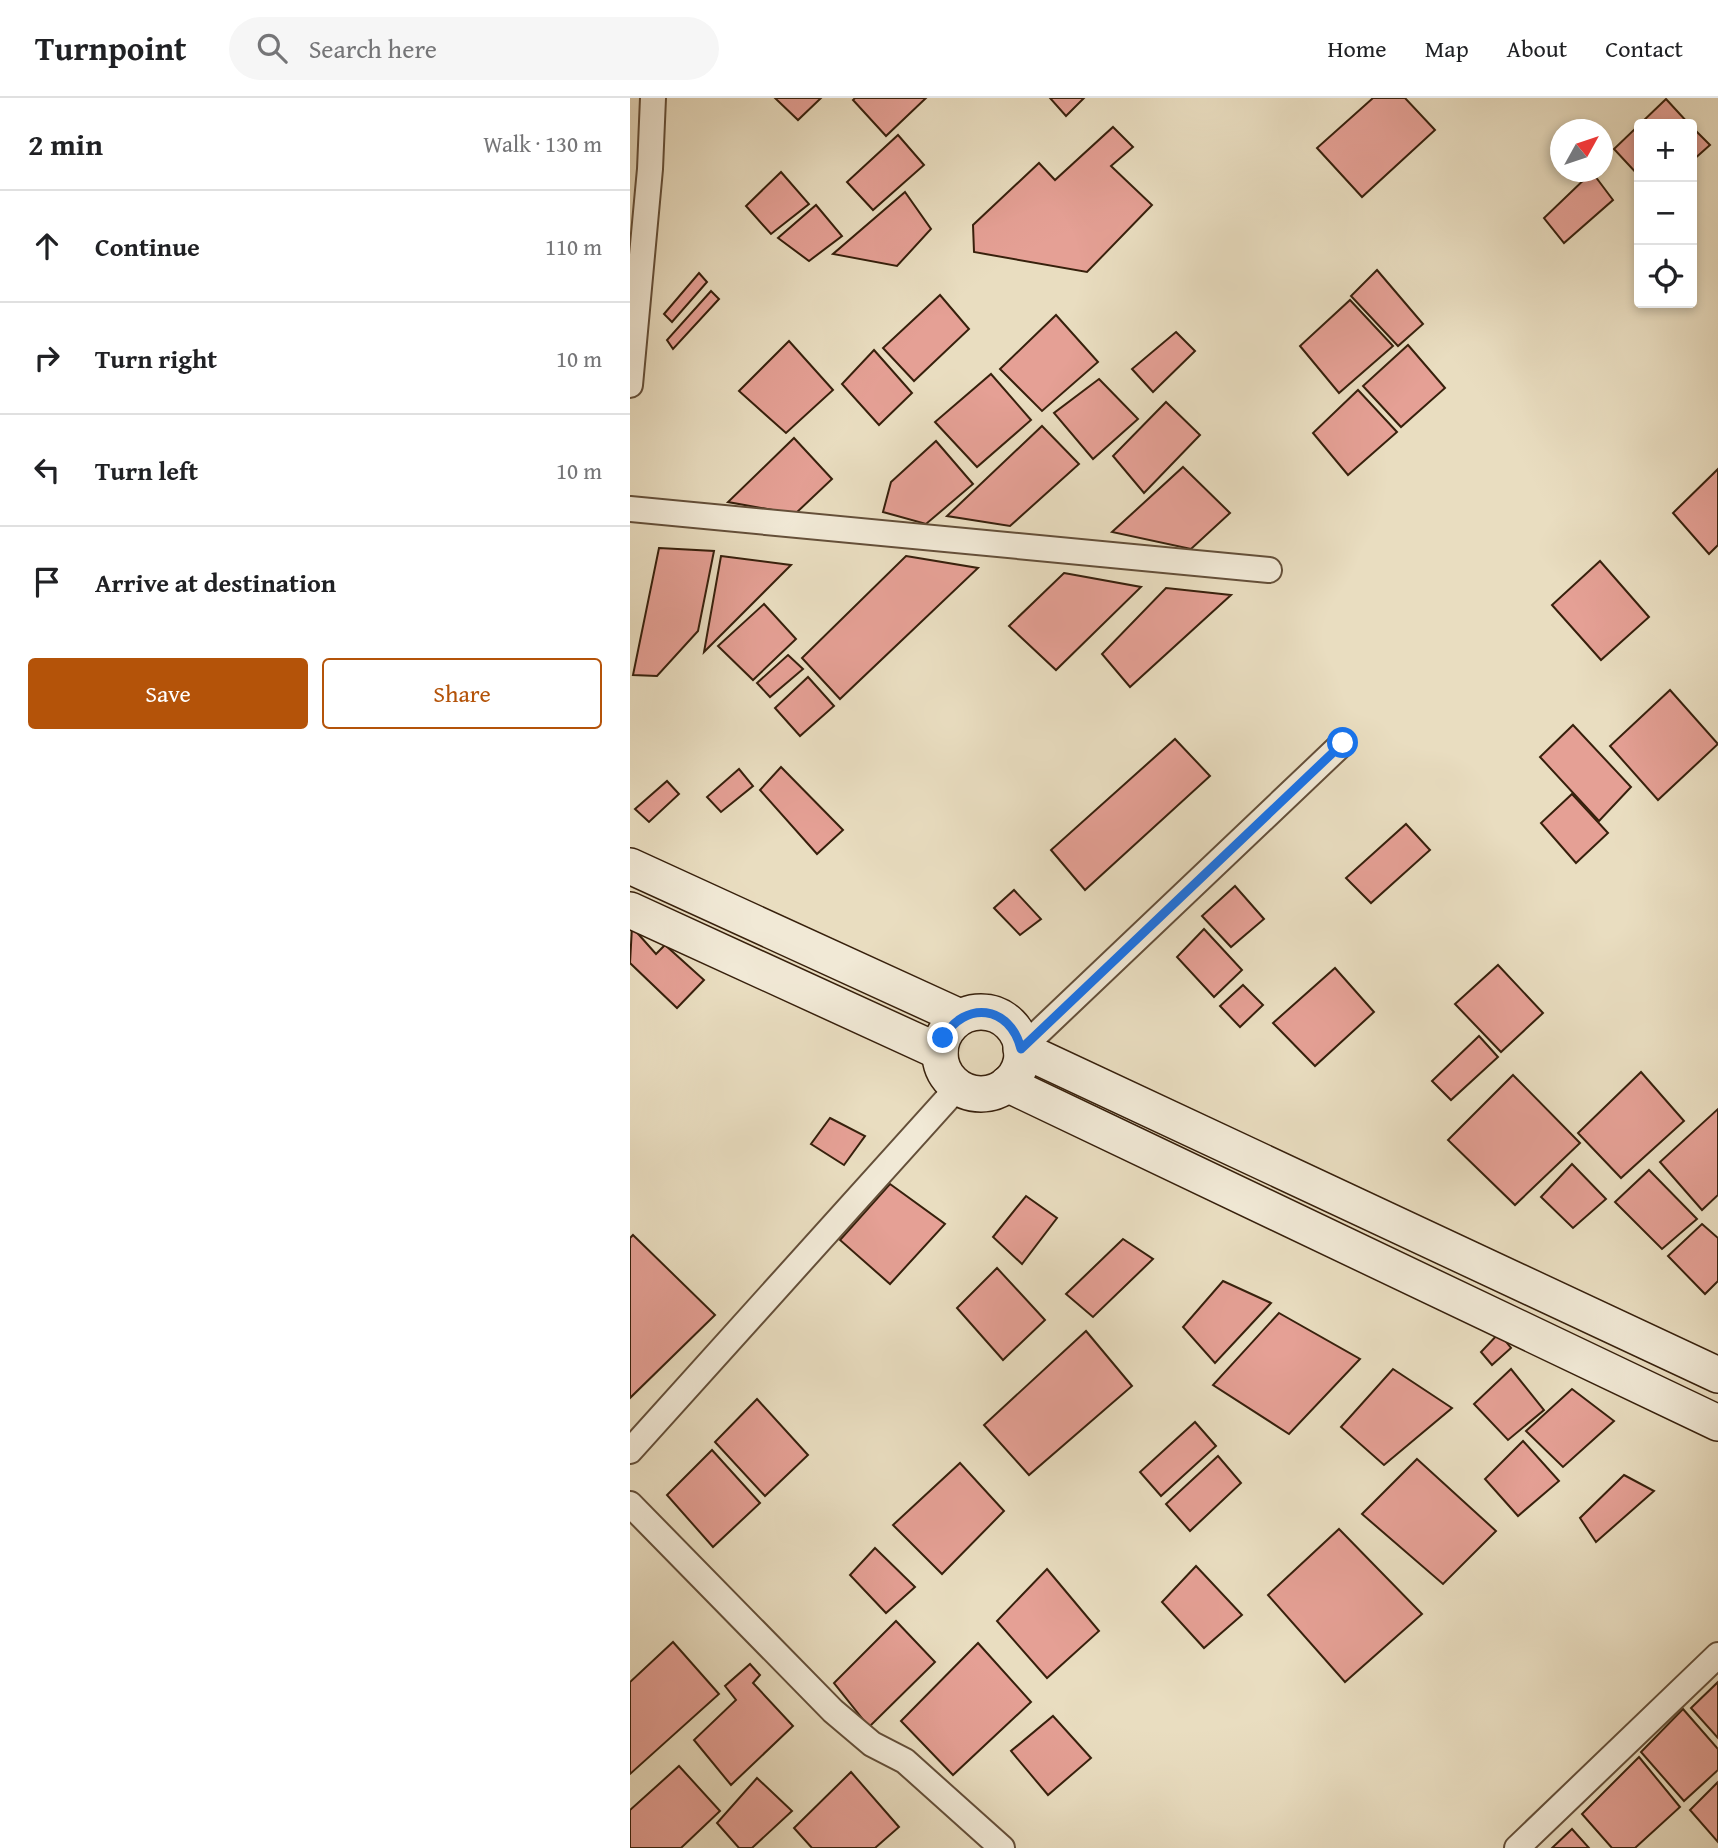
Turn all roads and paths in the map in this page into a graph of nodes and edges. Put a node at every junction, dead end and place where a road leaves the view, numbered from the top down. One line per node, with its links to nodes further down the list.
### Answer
1 (653, 98): 2 (street)
2 (650, 169): 3 (street); 4 (street)
3 (630, 188)
4 (630, 385)
5 (630, 509): 6 (street)
6 (1269, 570)
7 (1343, 743): 11 (street)
8 (630, 866): 10 (street)
9 (630, 910): 12 (street)
10 (960, 1017): 11 (street); 12 (street)
11 (1021, 1049): 13 (street); 15 (street)
12 (940, 1052): 14 (street)
13 (1007, 1084): 14 (street); 16 (street)
14 (958, 1087): 17 (street)
15 (1718, 1374)
16 (1718, 1423)
17 (630, 1451)
18 (630, 1504): 20 (street)
19 (1718, 1655): 21 (street)
20 (1002, 1848)
21 (1517, 1848)

